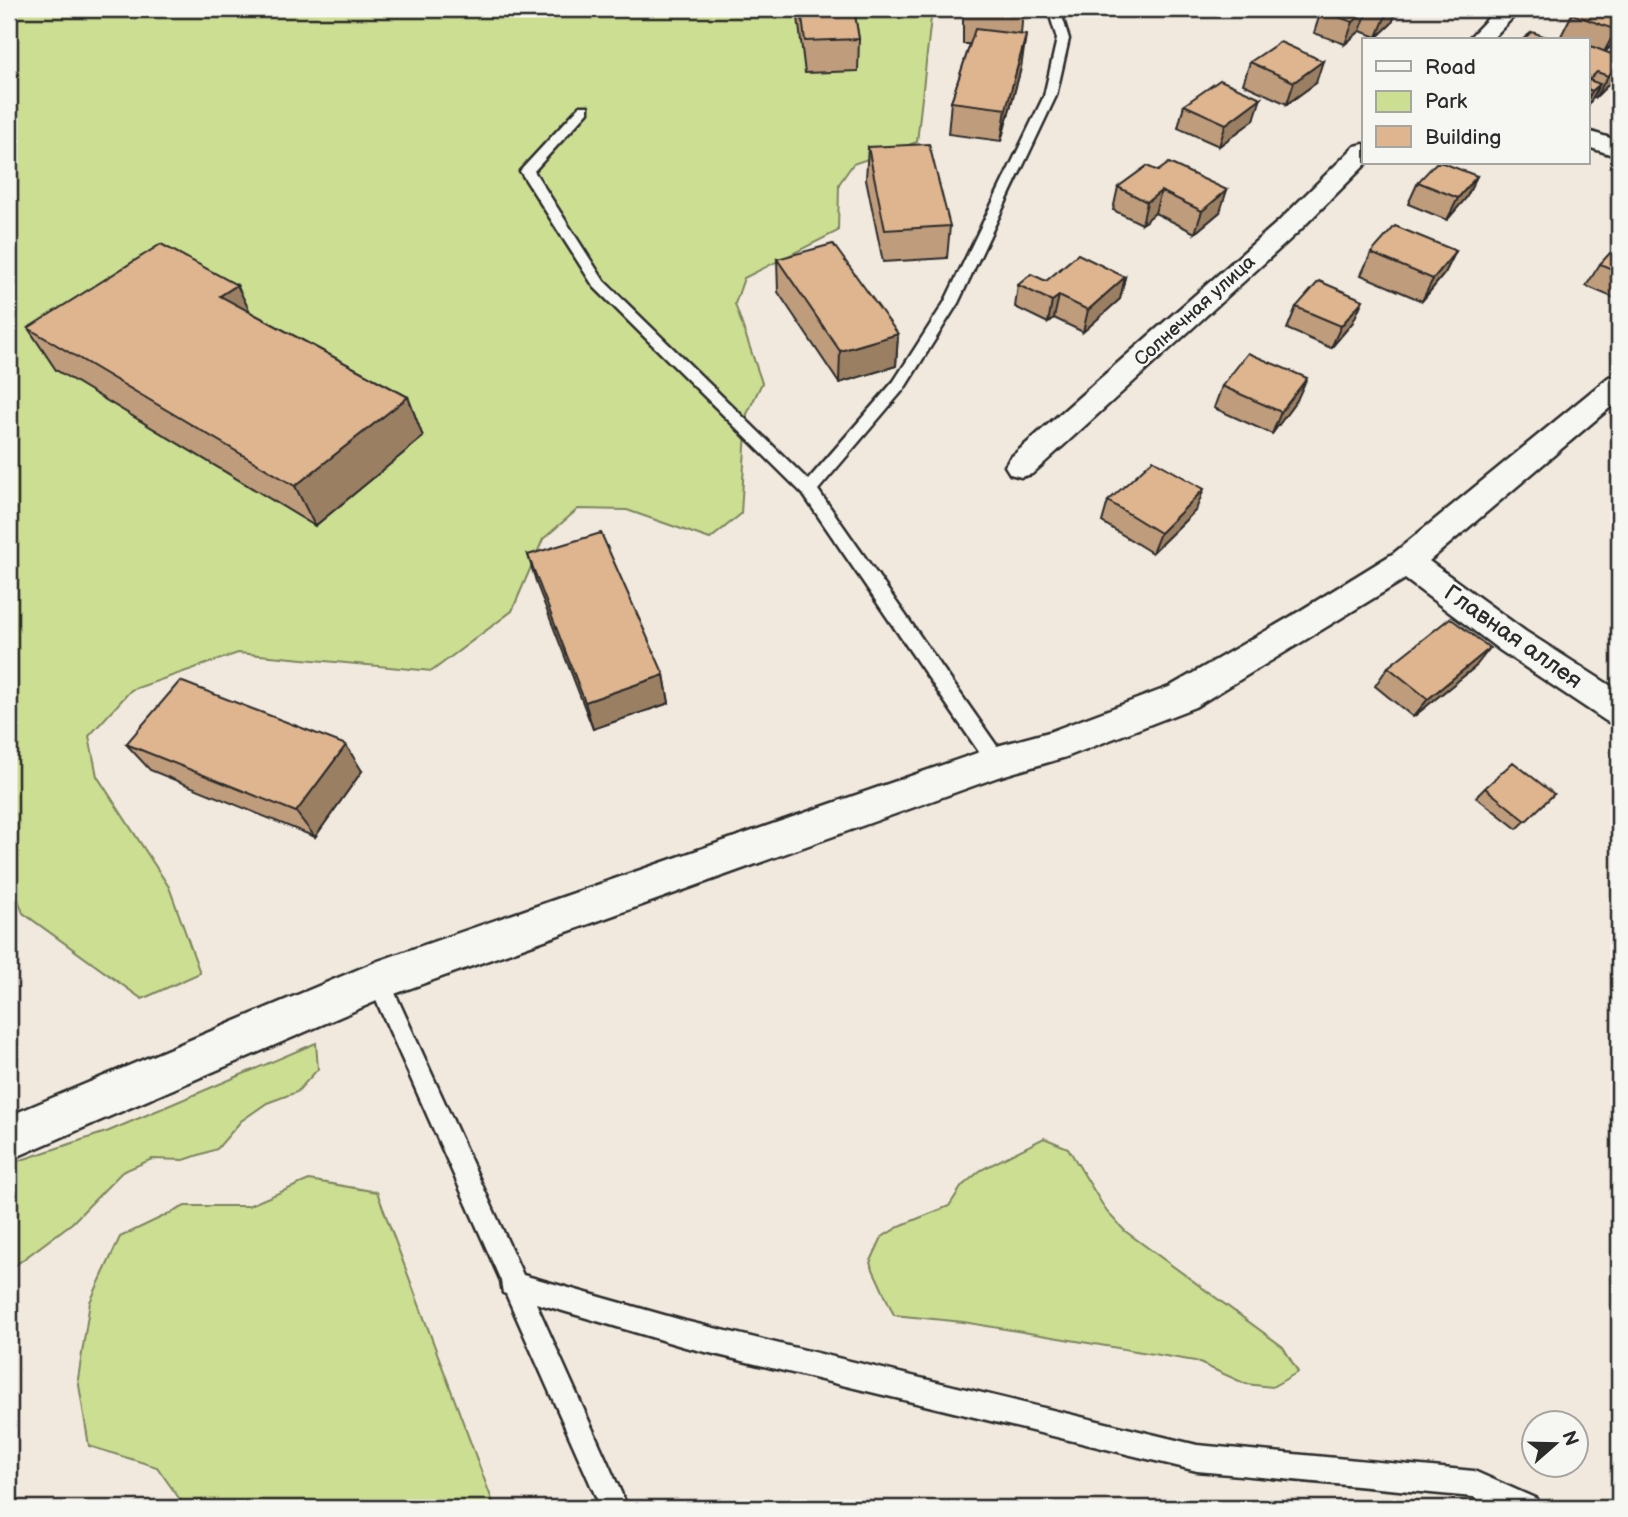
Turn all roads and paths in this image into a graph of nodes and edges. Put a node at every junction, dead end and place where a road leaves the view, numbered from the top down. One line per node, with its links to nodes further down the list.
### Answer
1 (1054, 9): 10 (lane)
2 (1510, 9): 3 (street)
3 (1480, 38)
4 (584, 109): 10 (lane)
5 (1590, 139): 6 (street)
6 (1619, 150)
7 (1362, 153): 9 (street, Солнечная улица)
8 (1619, 384): 11 (street)
9 (1021, 466)
10 (809, 490): 13 (lane)
11 (1406, 562): 12 (street, Главная аллея); 13 (street)
12 (1617, 705)
13 (997, 762): 14 (street)
14 (378, 980): 15 (street); 16 (lane)
15 (9, 1138)
16 (512, 1284): 17 (lane); 18 (lane)
17 (615, 1508)
18 (1528, 1508)

